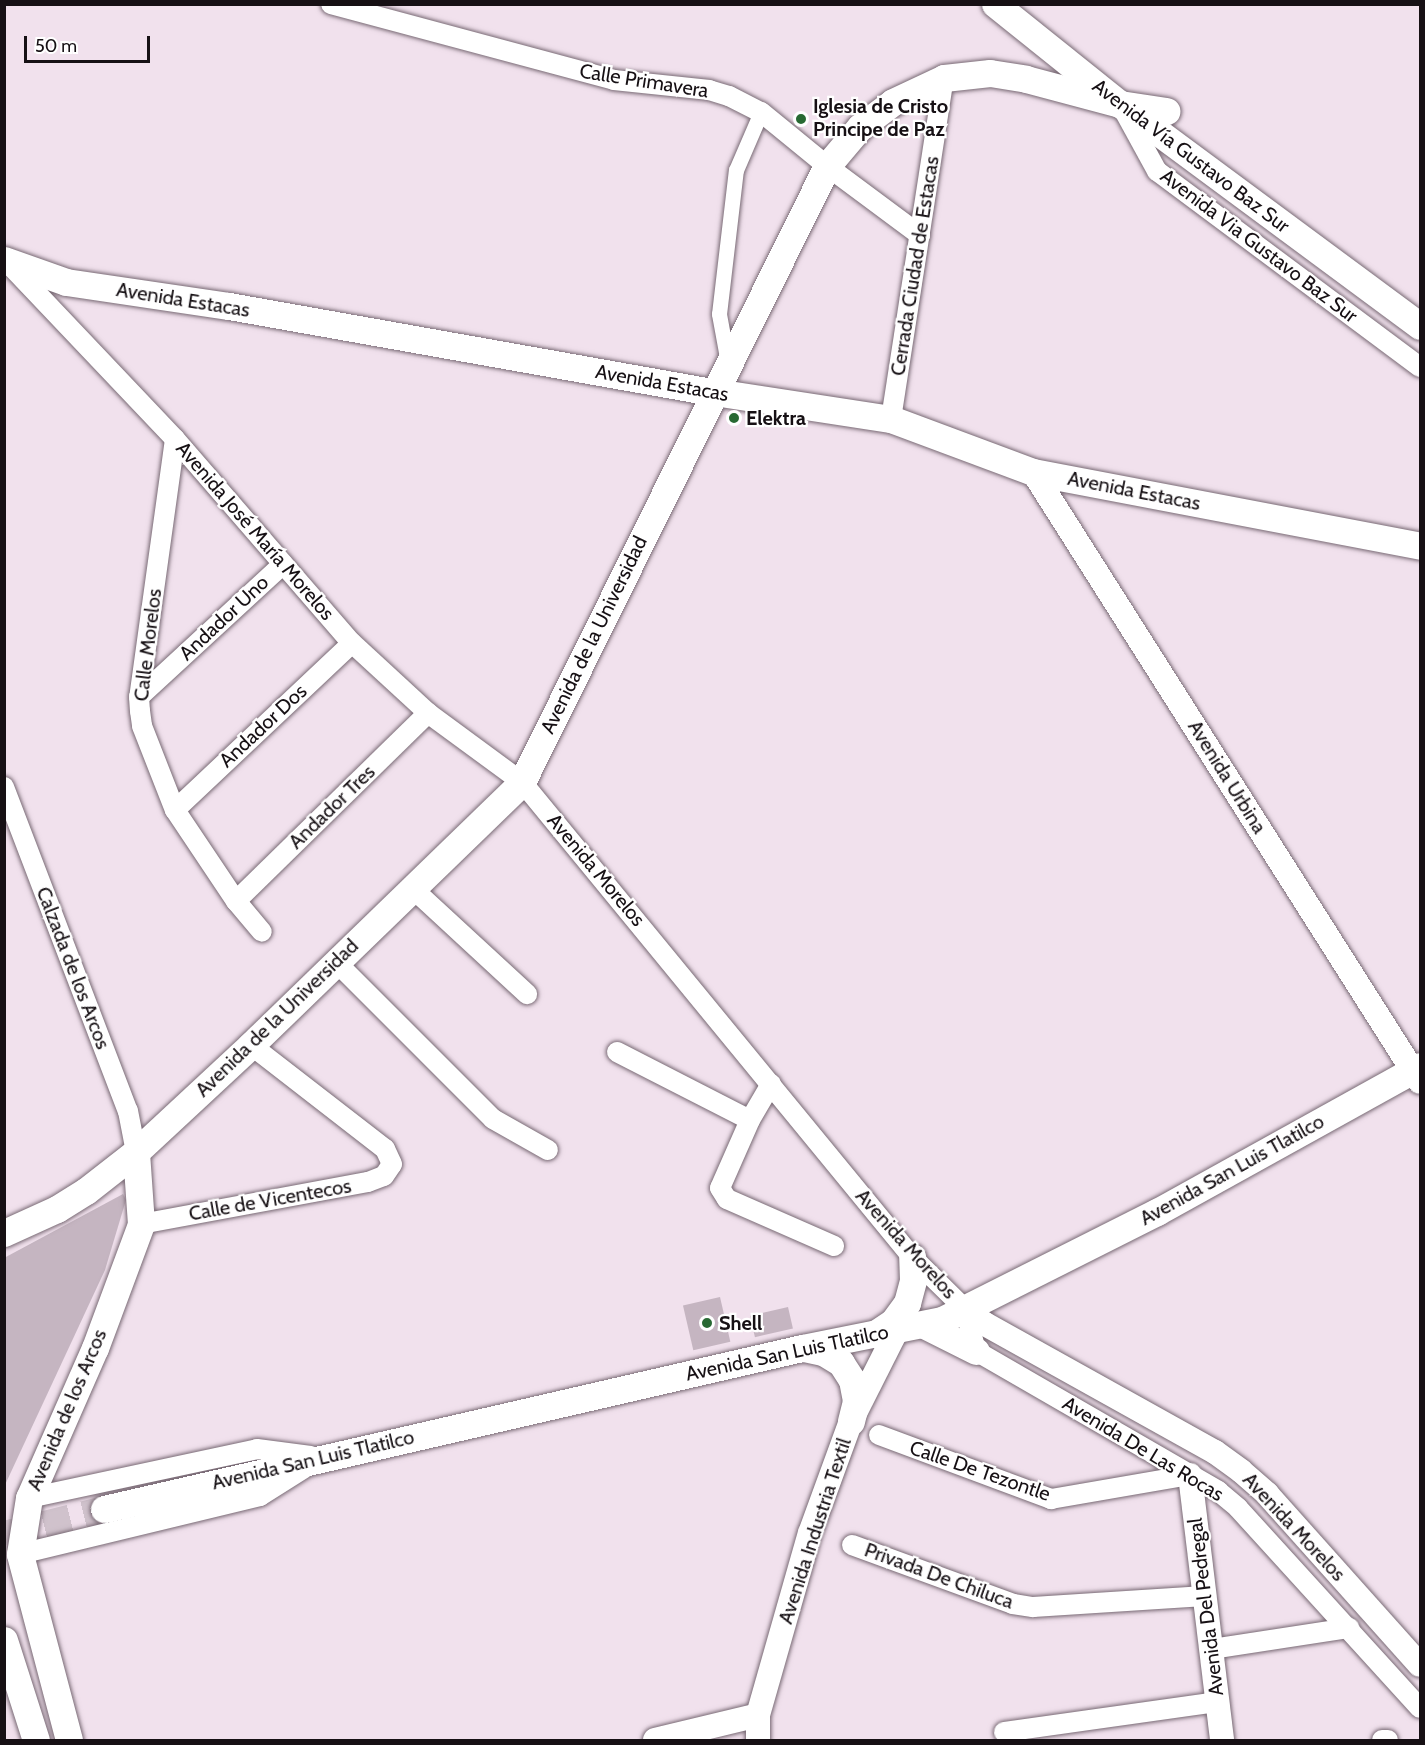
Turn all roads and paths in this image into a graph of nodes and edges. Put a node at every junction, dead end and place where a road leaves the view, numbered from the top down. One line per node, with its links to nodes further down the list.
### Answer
1 (331, 4): 6 (street, Calle Primavera)
2 (995, 4): 4 (main road, Avenida Vía Gustavo Baz Sur)
3 (944, 78): 4 (main road, Avenida de la Universidad); 7 (main road, Avenida de la Universidad); 8 (street, Cerrada Ciudad de Estacas)
4 (1120, 104): 5 (main road, Avenida de la Universidad); 10 (main road, Avenida Vía Gustavo Baz Sur); 13 (street, Avenida Via Gustavo Baz Sur)
5 (1166, 111)
6 (762, 112): 7 (street, Calle Primavera); 12 (street)
7 (827, 166): 8 (street, Calle Primavera); 12 (main road, Avenida de la Universidad)
8 (920, 235): 15 (street, Cerrada Ciudad de Estacas)
9 (6, 262): 14 (main road, Avenida Estacas); 16 (street, Avenida José María Morelos)
10 (1390, 304): 11 (main road, Avenida Via Gustavo Baz Sur)
11 (1420, 326)
12 (728, 364): 14 (main road, Avenida de la Universidad)
13 (1420, 367)
14 (714, 392): 15 (main road, Avenida Estacas); 23 (main road, Avenida de la Universidad)
15 (891, 419): 17 (main road, Avenida Estacas)
16 (175, 439): 19 (street, Avenida José María Morelos); 21 (street, Calle Morelos)
17 (1033, 472): 18 (main road, Avenida Estacas); 33 (street, Avenida Urbina)
18 (1420, 546)
19 (283, 564): 20 (street, Avenida José María Morelos); 21 (street, Andador Uno)
20 (352, 643): 22 (street, Avenida José María Morelos); 25 (street, Andador Dos)
21 (139, 697): 25 (street, Calle Morelos)
22 (428, 713): 23 (street, Avenida José María Morelos); 27 (street, Andador Tres)
23 (522, 782): 26 (main road, Avenida de la Universidad); 34 (street, Avenida Morelos)
24 (4, 787): 37 (street, Calzada de los Arcos)
25 (175, 810): 27 (street, Calle Morelos)
26 (411, 888): 29 (main road, Avenida de la Universidad); 30 (street)
27 (236, 901): 28 (street, Calle Morelos)
28 (262, 932)
29 (336, 962): 31 (main road, Avenida de la Universidad); 36 (street)
30 (527, 994)
31 (251, 1045): 37 (main road, Avenida de la Universidad); 38 (street, Calle de Vicentecos)
32 (617, 1052): 35 (street)
33 (1418, 1073): 42 (main road, Avenida San Luis Tlatilco)
34 (771, 1084): 35 (street); 41 (street, Avenida Morelos)
35 (750, 1120): 40 (street)
36 (548, 1150)
37 (135, 1152): 38 (main road, Avenida de los Arcos); 39 (main road, Avenida de la Universidad)
38 (141, 1224): 51 (main road, Avenida de los Arcos)
39 (4, 1233)
40 (834, 1246)
41 (912, 1257): 42 (street, Avenida Morelos); 44 (main road)
42 (965, 1309): 43 (main road, Avenida San Luis Tlatilco); 46 (street); 59 (street, Avenida Morelos)
43 (924, 1325): 44 (main road, Avenida San Luis Tlatilco); 46 (main road)
44 (886, 1332): 45 (main road, Avenida San Luis Tlatilco); 47 (street, Avenida Industria Textil)
45 (802, 1348): 47 (main road); 49 (main road, Avenida San Luis Tlatilco)
46 (976, 1352): 50 (street, Avenida De Las Rocas)
47 (851, 1421): 62 (street, Avenida Industria Textil)
48 (879, 1435): 50 (street, Calle De Tezontle)
49 (320, 1458): 51 (street); 52 (main road, Avenida San Luis Tlatilco); 54 (street)
50 (1190, 1474): 55 (street, Avenida Del Pedregal); 56 (street, Avenida De Las Rocas)
51 (29, 1498): 54 (main road, Avenida de los Arcos)
52 (104, 1509)
53 (852, 1545): 55 (street, Privada De Chiluca)
54 (20, 1554): 65 (main road, Avenida de los Arcos)
55 (1205, 1596): 58 (street, Avenida Del Pedregal)
56 (1349, 1628): 58 (street); 61 (street, Avenida De Las Rocas)
57 (4, 1640): 64 (main road)
58 (1211, 1649): 60 (street, Avenida Del Pedregal)
59 (1420, 1665)
60 (1217, 1702): 63 (street); 68 (street, Avenida Del Pedregal)
61 (1420, 1708)
62 (758, 1715): 66 (street); 67 (street, Avenida Industria Textil)
63 (1004, 1732)
64 (36, 1740)
65 (69, 1740)
66 (655, 1740)
67 (758, 1740)
68 (1222, 1740)

